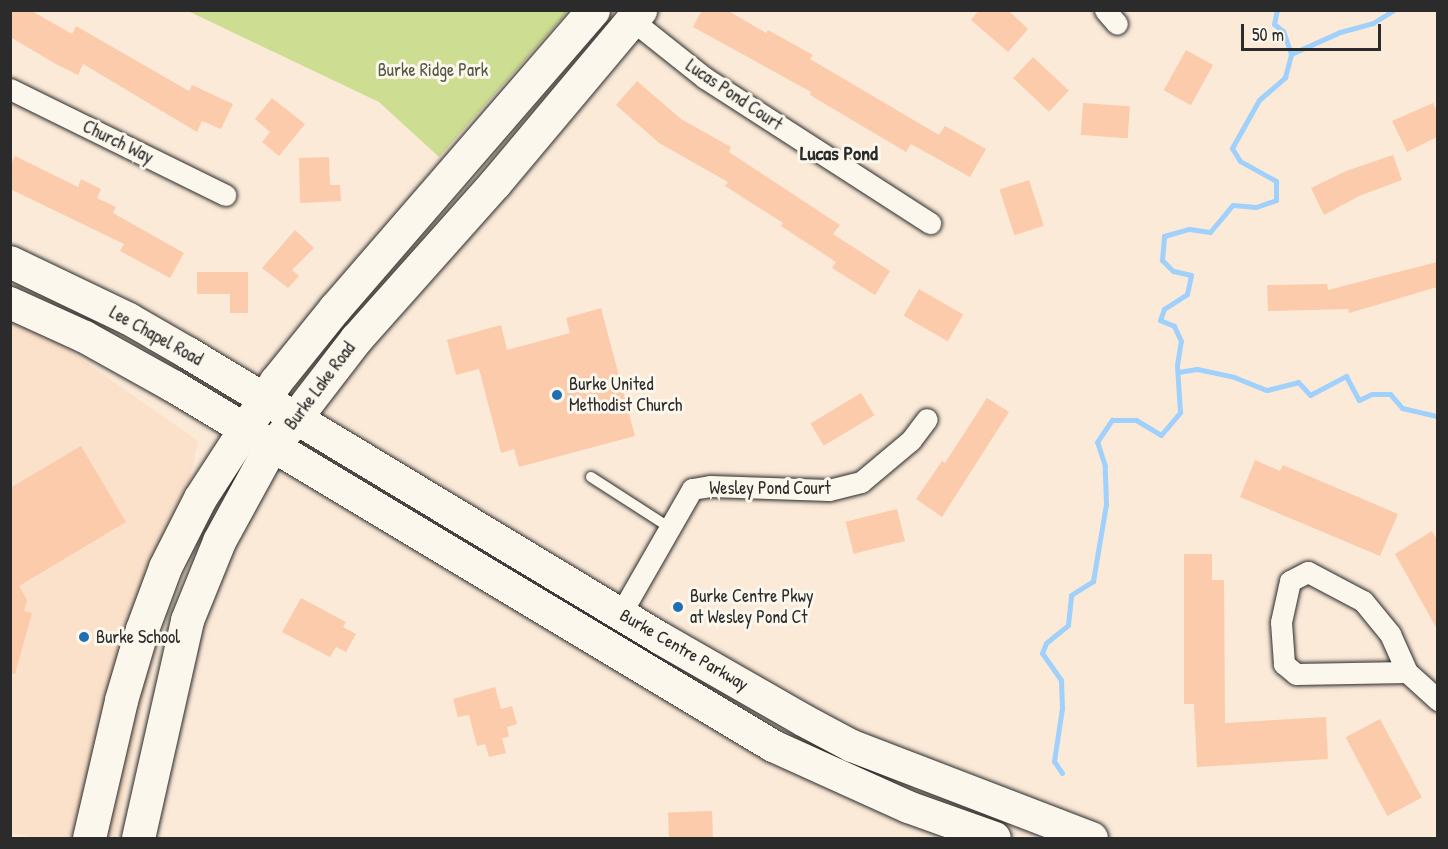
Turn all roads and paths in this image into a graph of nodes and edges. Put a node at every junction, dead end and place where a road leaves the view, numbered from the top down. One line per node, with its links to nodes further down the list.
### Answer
1 (593, 10): 8 (main road, Burke Lake Road)
2 (636, 15): 5 (street, Lucas Pond Court); 10 (main road, Burke Lake Road)
3 (10, 89): 4 (street, Church Way)
4 (225, 195)
5 (930, 223)
6 (10, 261): 8 (main road, Lee Chapel Road)
7 (10, 303): 11 (main road, Lee Chapel Road)
8 (265, 400): 10 (main road, Lee Chapel Road); 11 (main road, Burke Lake Road)
9 (927, 418): 14 (street, Wesley Pond Court)
10 (297, 420): 12 (main road, Burke Lake Road); 15 (main road, Burke Centre Parkway)
11 (245, 430): 12 (main road, Burke Centre Parkway); 18 (main road, Burke Lake Road)
12 (273, 445): 19 (main road, Burke Lake Road); 20 (main road, Burke Centre Parkway)
13 (591, 477): 14 (lane)
14 (670, 528): 15 (street, Wesley Pond Court)
15 (621, 613): 21 (main road, Burke Centre Parkway)
16 (1407, 672): 16 (street); 17 (street)
17 (1437, 699)
18 (90, 838)
19 (138, 838)
20 (995, 838)
21 (1092, 838)

